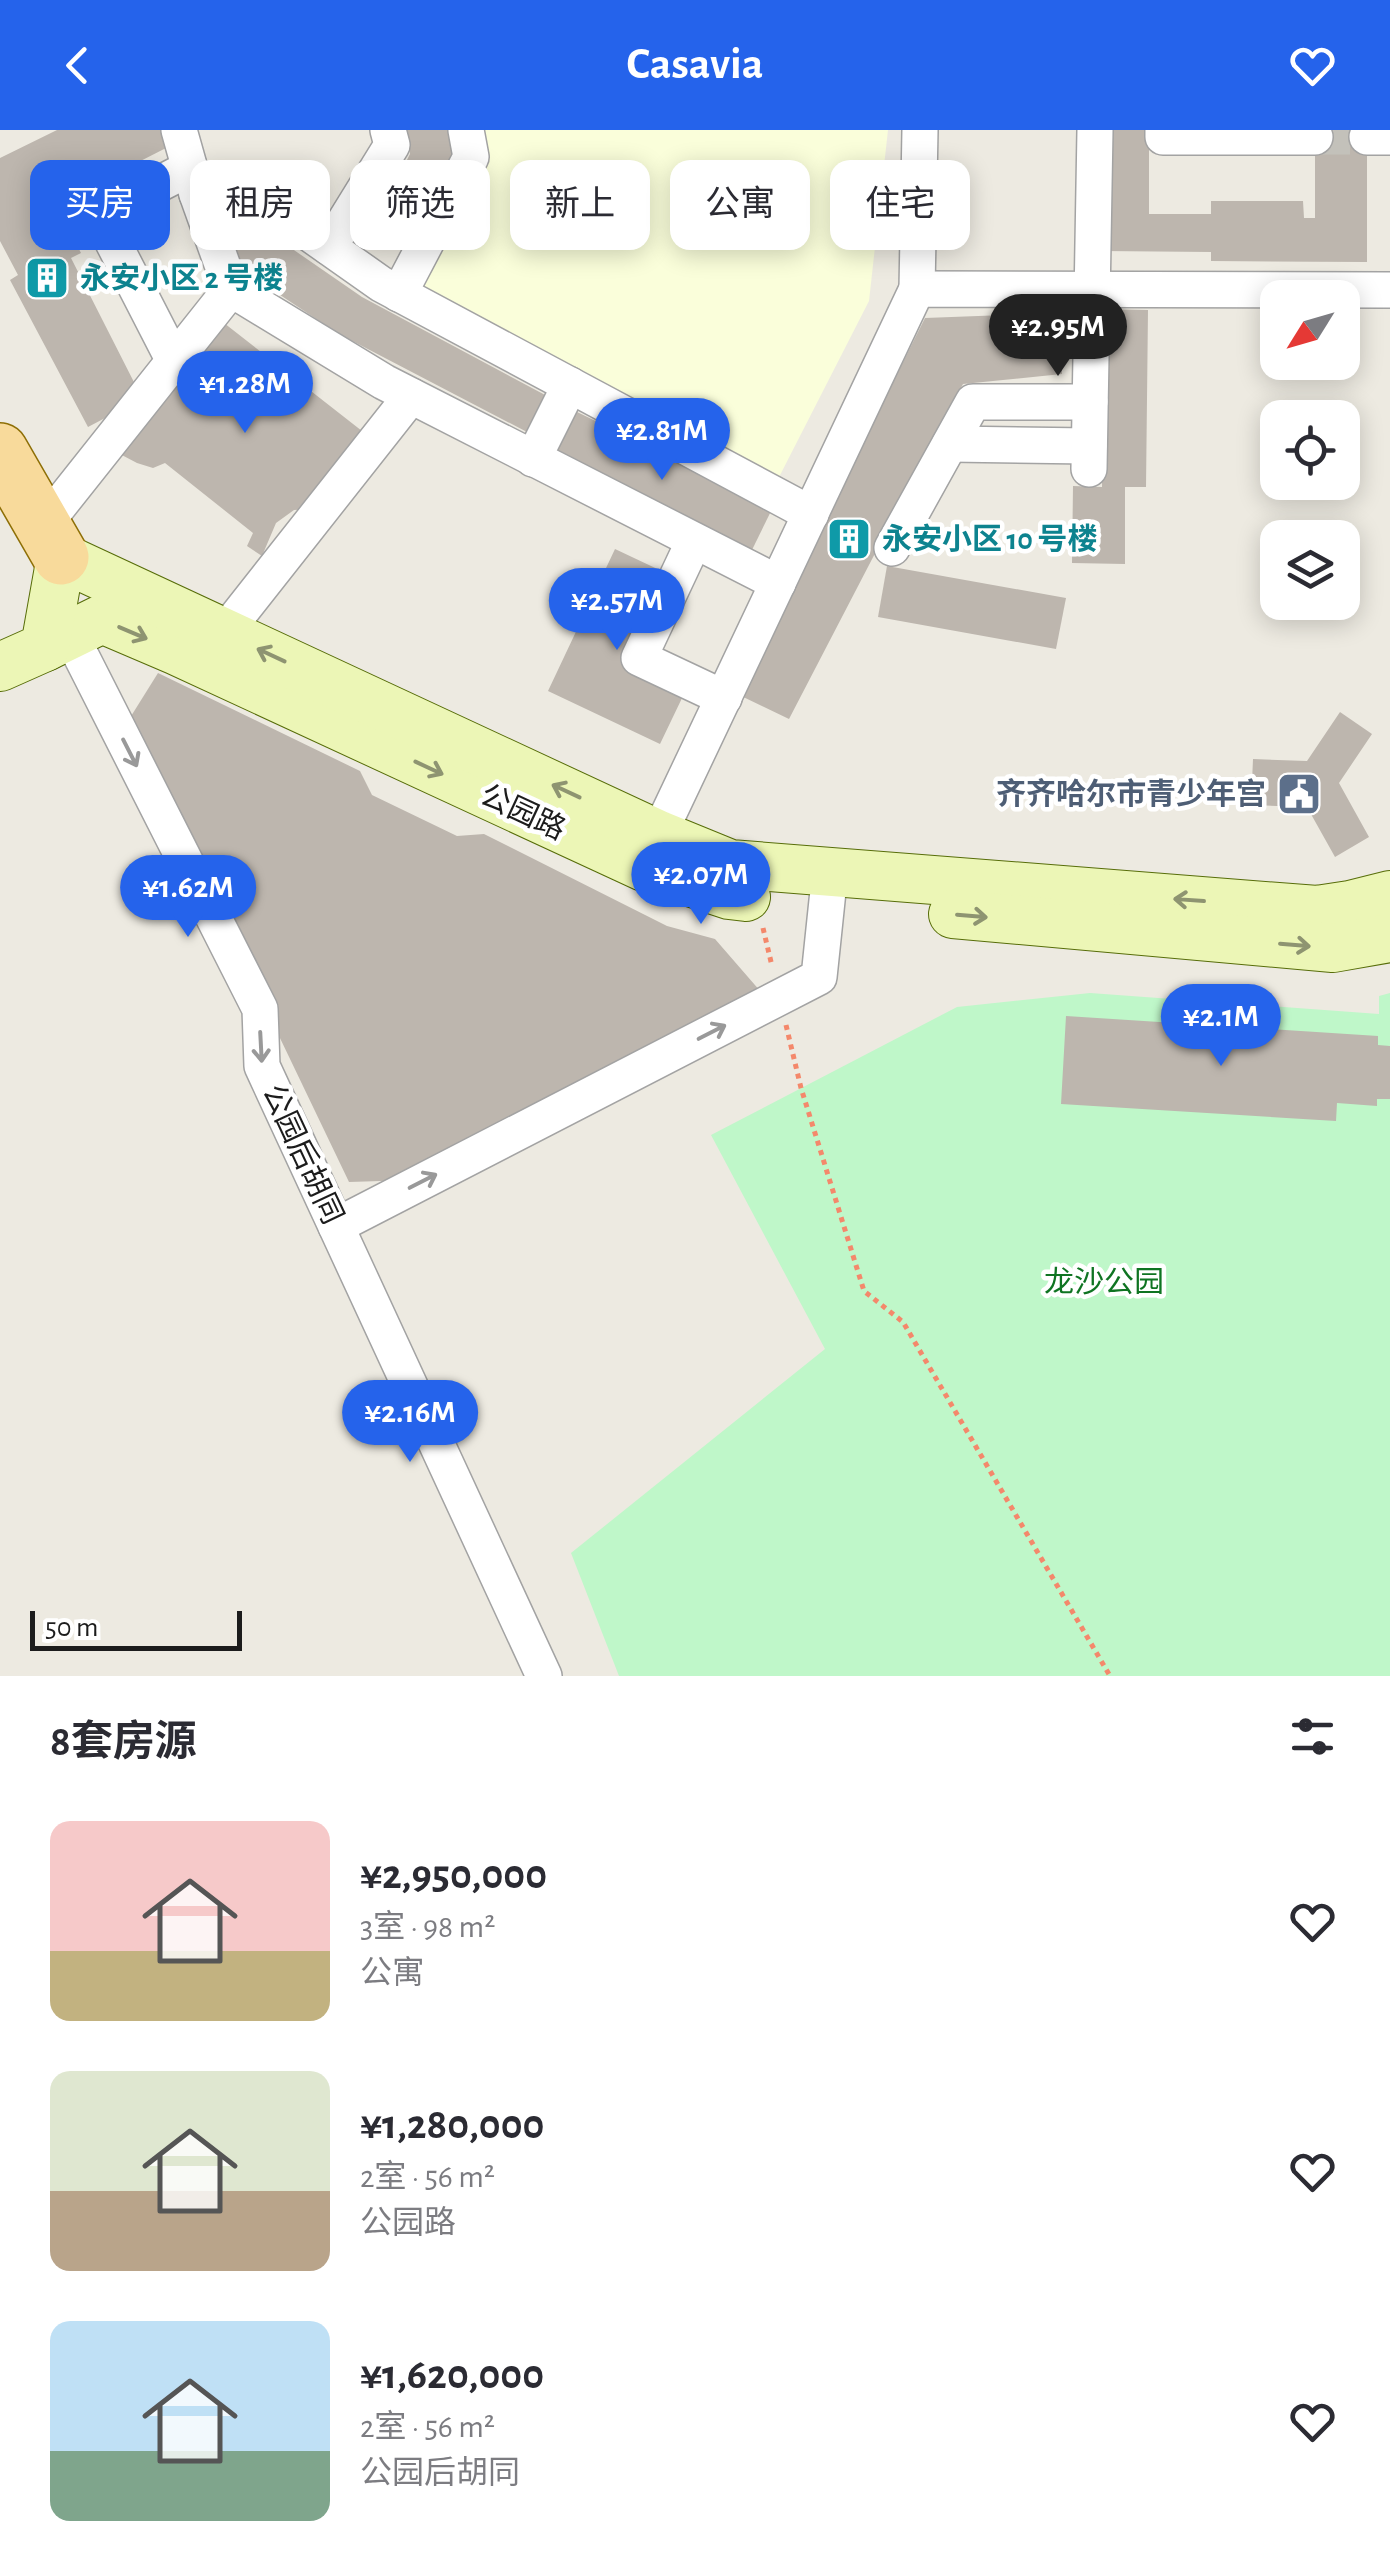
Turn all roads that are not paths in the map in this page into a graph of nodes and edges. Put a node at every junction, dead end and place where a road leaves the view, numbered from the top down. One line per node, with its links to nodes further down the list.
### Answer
1 (179, 130): 8 (street)
2 (388, 130): 10 (street)
3 (466, 130): 17 (street)
4 (920, 130): 13 (street)
5 (1095, 130): 14 (street)
6 (1162, 130): 7 (street)
7 (1315, 137)
8 (190, 167)
9 (190, 182): 18 (street)
10 (330, 245)
11 (330, 248): 17 (street)
12 (217, 250): 15 (street)
13 (917, 288): 14 (street); 25 (street)
14 (1093, 289): 16 (street); 21 (street)
15 (231, 290): 18 (street); 20 (street)
16 (1390, 290)
17 (400, 294): 19 (street)
18 (174, 361): 27 (street)
19 (570, 385): 24 (street); 25 (street)
20 (410, 396): 24 (street); 30 (street)
21 (1090, 402): 22 (street); 22 (street)
22 (950, 444): 28 (street)
23 (0, 451): 27 (main road)
24 (533, 459): 26 (street)
25 (810, 514): 29 (street)
26 (694, 541): 29 (street); 33 (street)
27 (51, 542): 30 (main road, 公园路); 31 (main road)
28 (892, 548)
29 (778, 584): 33 (street)
30 (224, 633): 34 (main road, 公园路, one-way to 30)
31 (58, 640): 32 (main road, 公园路); 34 (main road, 公园路, one-way to 34); 38 (street, 公园后胡同, one-way to 38)
32 (0, 667)
33 (724, 698): 34 (street)
34 (651, 851): 35 (main road, 公园路); 35 (main road, 公园路)
35 (828, 887): 36 (main road, 公园路, one-way to 35); 37 (main road, 公园路, one-way to 37); 38 (street, one-way to 35)
36 (1390, 895)
37 (1390, 938)
38 (336, 1226): 39 (street, 公园后胡同)
39 (544, 1676)

